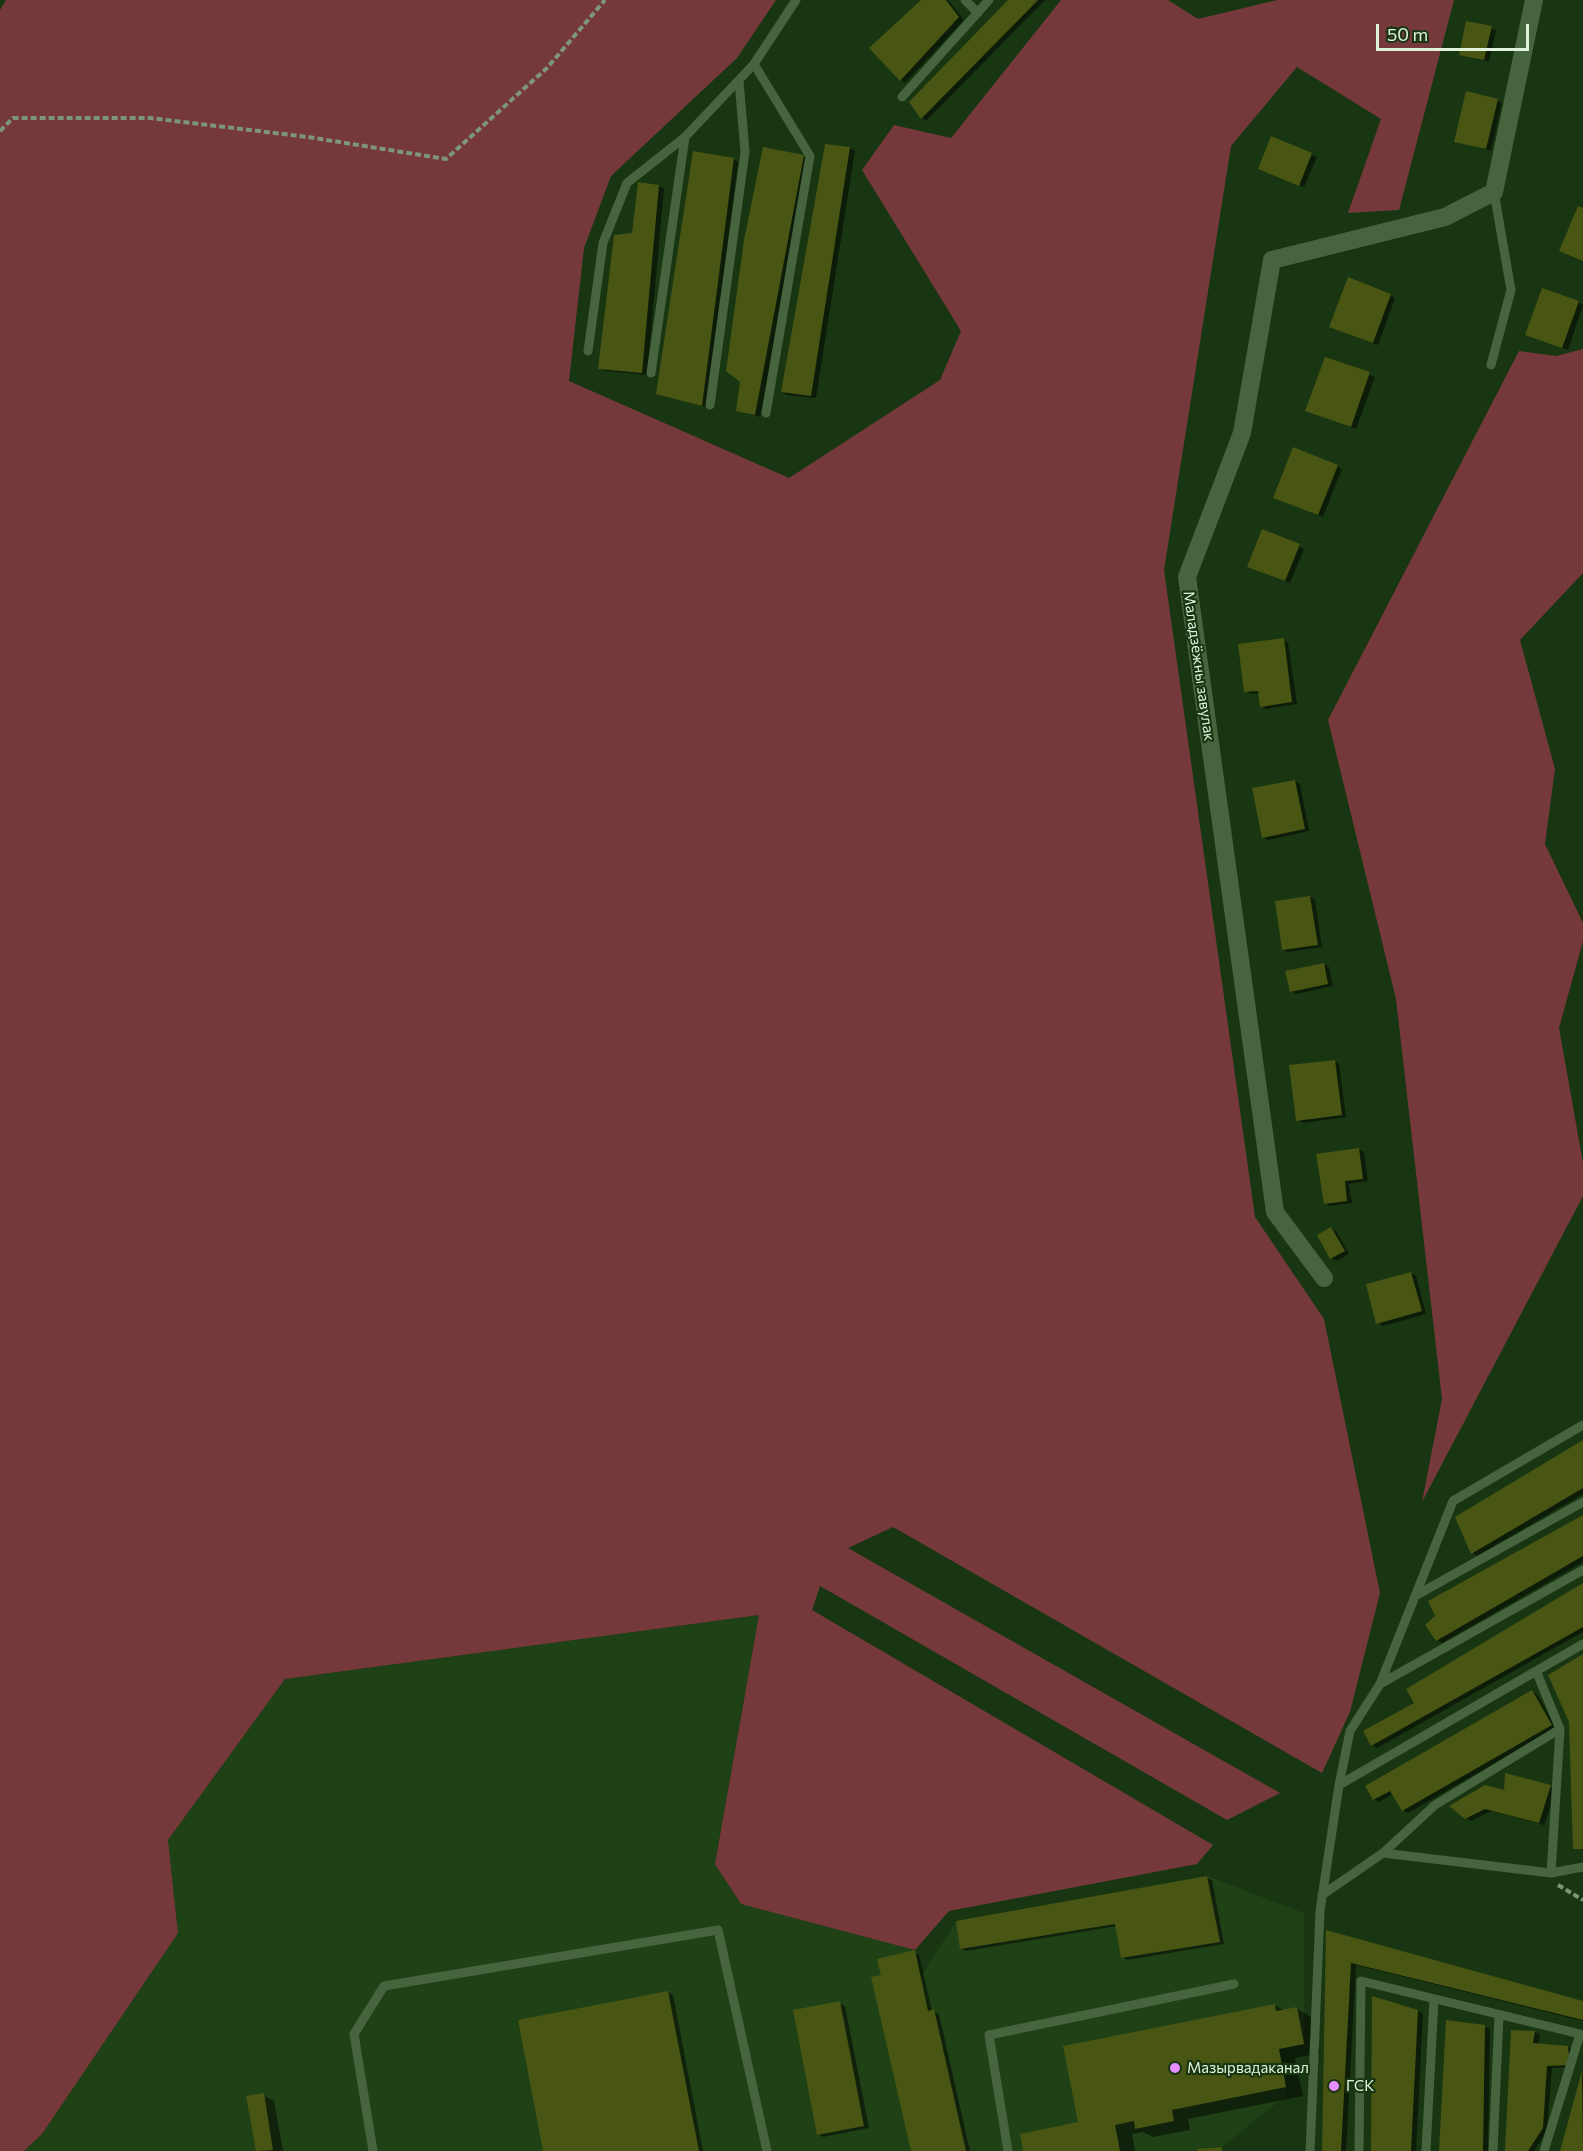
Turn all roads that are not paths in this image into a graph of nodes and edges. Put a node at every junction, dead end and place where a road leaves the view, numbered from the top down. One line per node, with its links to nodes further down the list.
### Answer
1 (796, 0): 6 (lane)
2 (965, 0): 5 (lane)
3 (989, 0): 5 (lane)
4 (1534, 0): 10 (street)
5 (978, 13): 8 (lane)
6 (754, 64): 7 (lane); 15 (lane)
7 (739, 81): 9 (lane); 14 (lane)
8 (902, 97)
9 (685, 137): 11 (lane); 13 (lane)
10 (1494, 192): 12 (lane); 16 (street, Маладзёжны завулак)
11 (588, 351)
12 (1491, 365)
13 (651, 373)
14 (710, 405)
15 (766, 413)
16 (1324, 1278)
17 (1583, 1425): 20 (lane)
18 (1583, 1502): 20 (lane)
19 (1583, 1570): 23 (lane)
20 (1415, 1596): 23 (lane)
21 (1583, 1644): 22 (lane)
22 (1537, 1673): 24 (lane); 25 (lane)
23 (1380, 1684): 25 (lane)
24 (1560, 1729): 26 (lane); 28 (lane)
25 (1339, 1785): 29 (lane)
26 (1383, 1853): 28 (lane); 29 (lane)
27 (1583, 1867): 28 (lane)
28 (1551, 1873)
29 (1322, 1895): 36 (lane)
30 (1234, 1984): 35 (lane)
31 (1434, 1999): 32 (lane); 37 (lane); 38 (lane)
32 (1500, 2015): 39 (lane); 40 (lane)
33 (374, 2151): 34 (lane)
34 (767, 2151)
35 (1008, 2151)
36 (1310, 2151)
37 (1359, 2151)
38 (1426, 2151)
39 (1493, 2151)
40 (1544, 2151)

